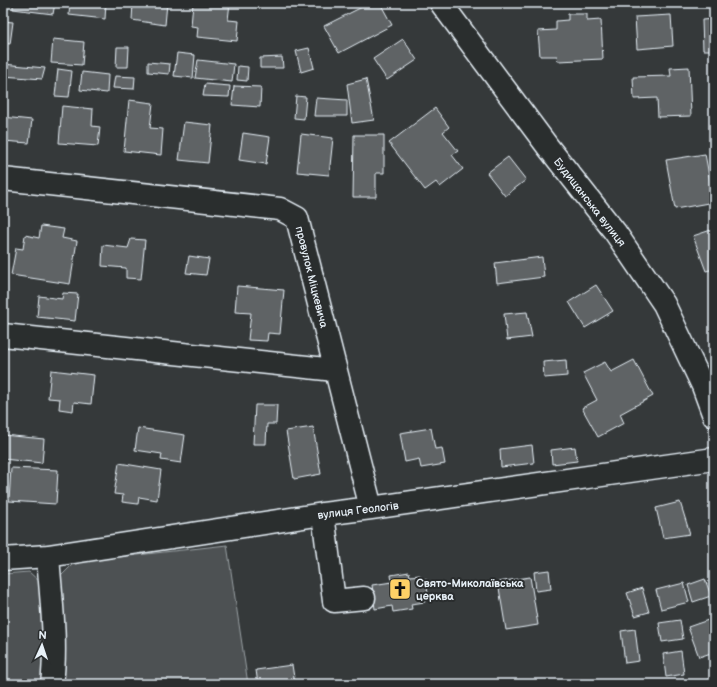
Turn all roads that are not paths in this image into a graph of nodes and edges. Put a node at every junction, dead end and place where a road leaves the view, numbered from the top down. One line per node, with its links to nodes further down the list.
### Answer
1 (441, 3): 5 (street, Будищанська вулиця)
2 (3, 179): 4 (street, провулок Міцкевича)
3 (3, 335): 4 (street)
4 (335, 370): 8 (street, провулок Міцкевича)
5 (709, 385): 6 (street, Будищанська вулиця)
6 (714, 416)
7 (714, 459): 8 (street, вулиця Геологів)
8 (371, 508): 9 (street, вулиця Геологів)
9 (323, 514): 10 (street, вулиця Геологів); 12 (street)
10 (48, 556): 11 (street, вулиця Геологів); 13 (street)
11 (3, 559)
12 (364, 598)
13 (52, 684)

